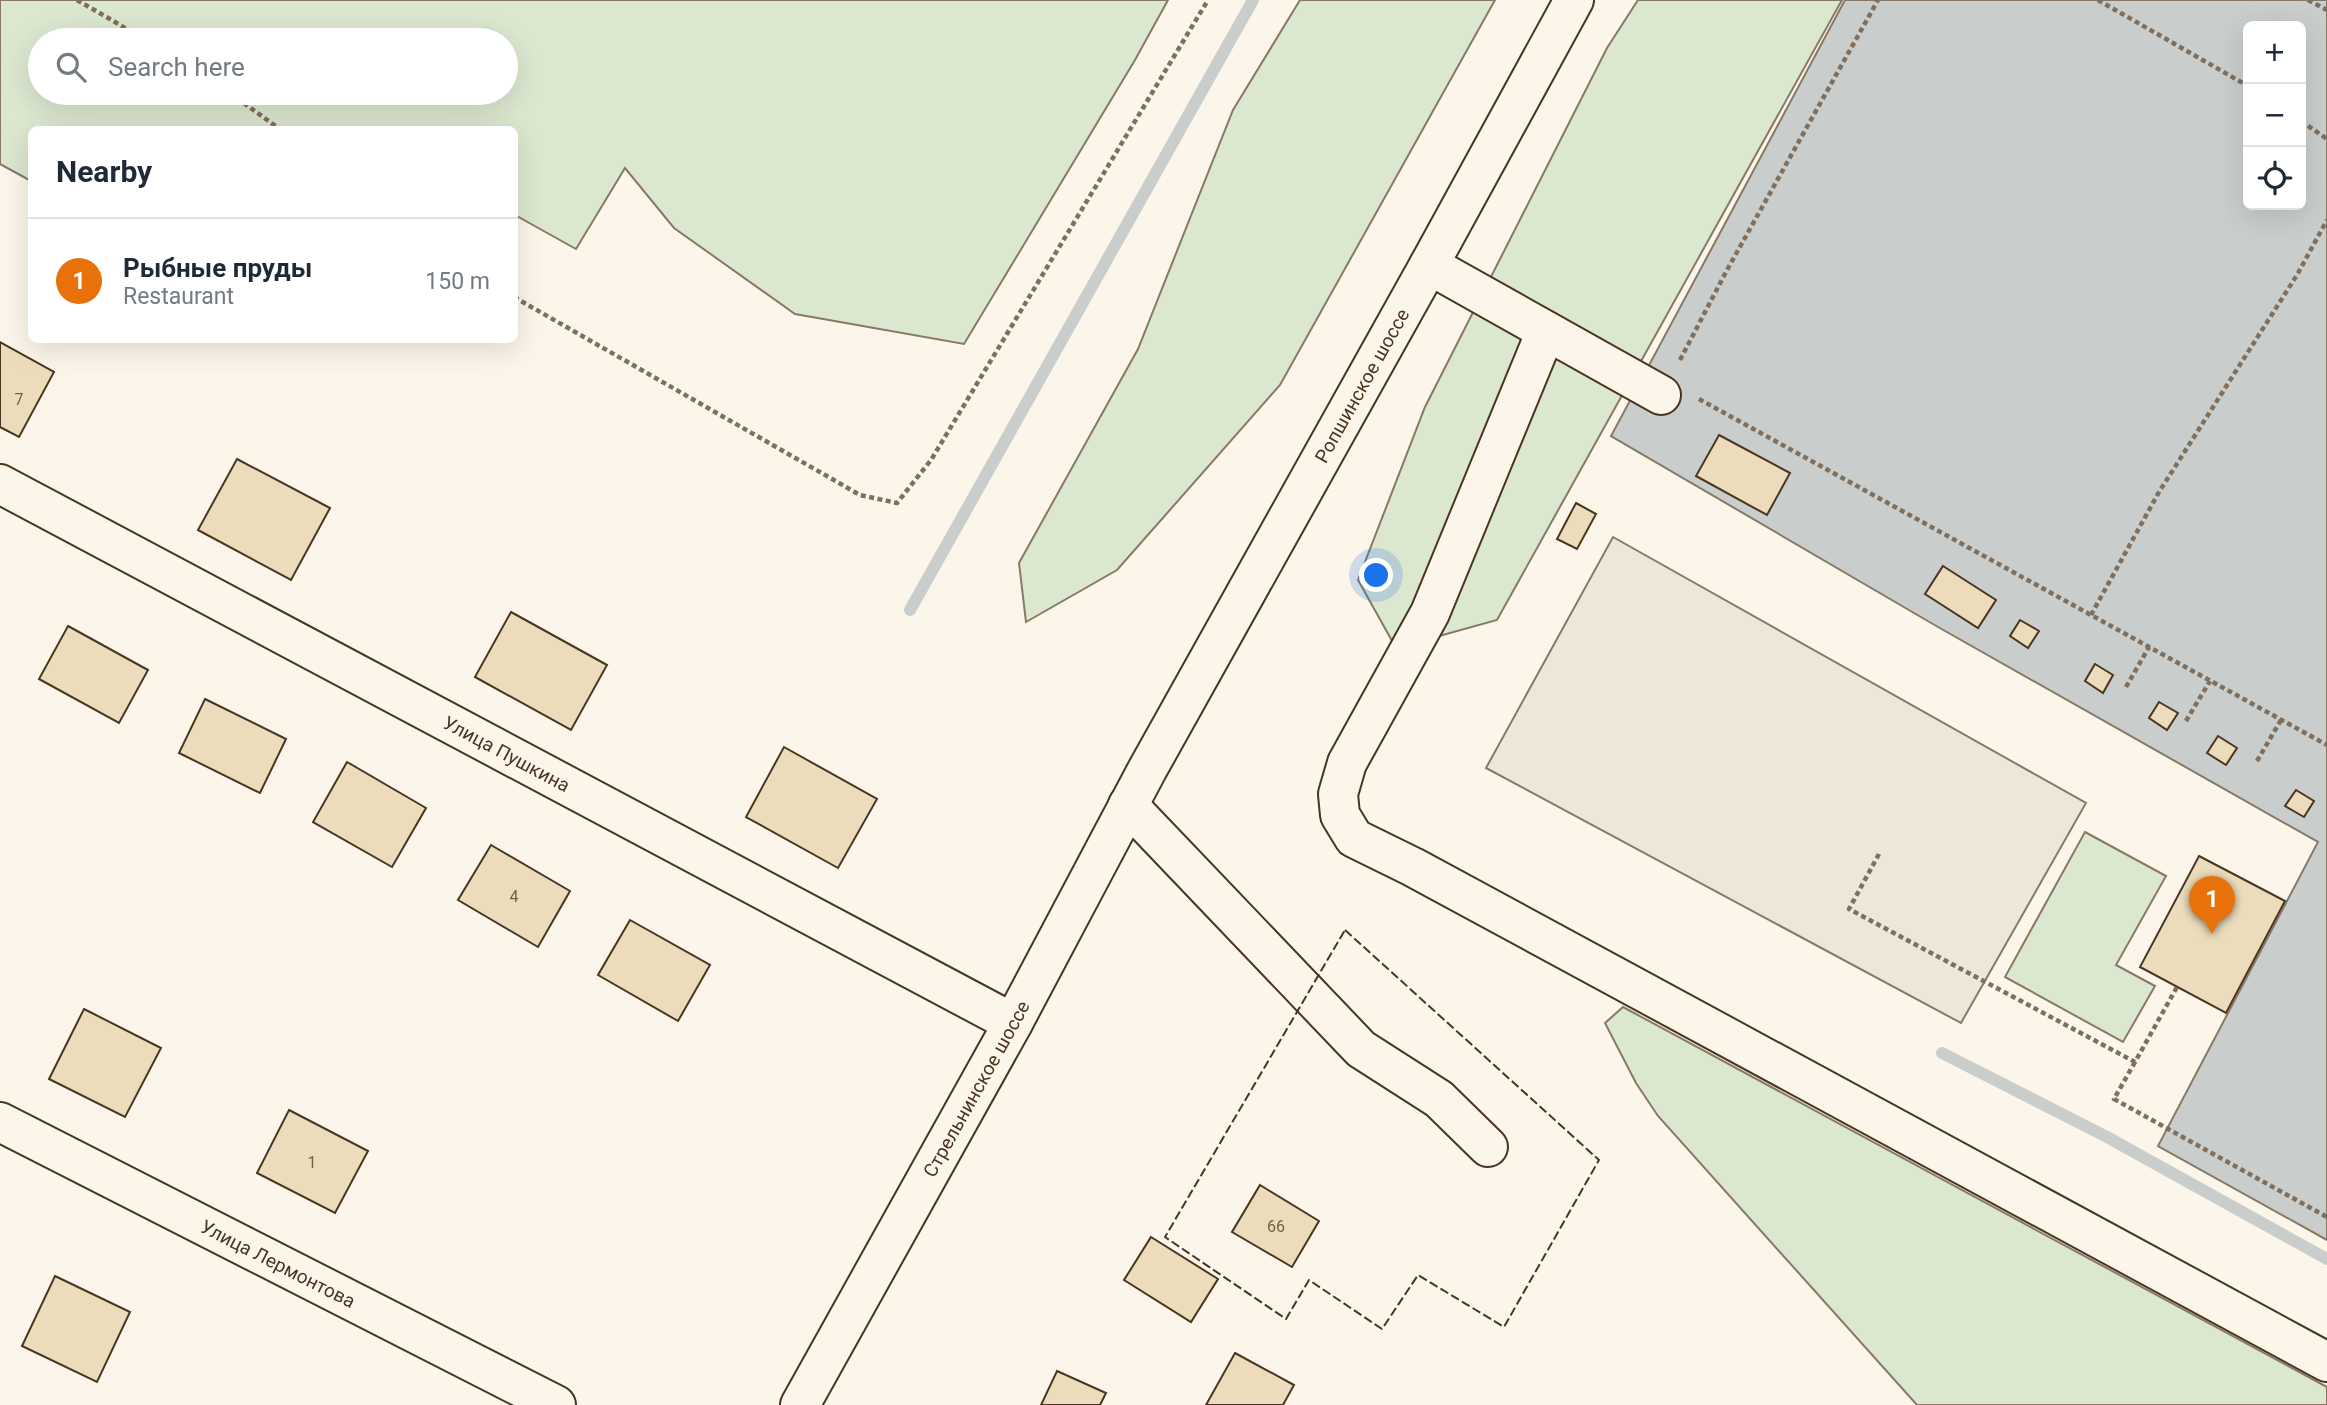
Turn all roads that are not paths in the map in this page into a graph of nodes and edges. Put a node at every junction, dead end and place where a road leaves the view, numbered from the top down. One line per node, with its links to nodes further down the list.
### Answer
1 (1574, 0): 2 (street, Ропшинское шоссе)
2 (1429, 265): 3 (street); 6 (street, Ропшинское шоссе)
3 (1546, 331): 4 (street); 11 (street)
4 (1661, 396)
5 (0, 484): 8 (street, Улица Пушкина)
6 (1147, 770): 7 (street, Стрельнинское шоссе)
7 (1128, 805): 8 (street, Стрельнинское шоссе); 10 (street)
8 (1013, 1023): 13 (street, Стрельнинское шоссе)
9 (0, 1122): 12 (street, Улица Лермонтова)
10 (1488, 1147)
11 (2327, 1362)
12 (556, 1405)
13 (800, 1405)

